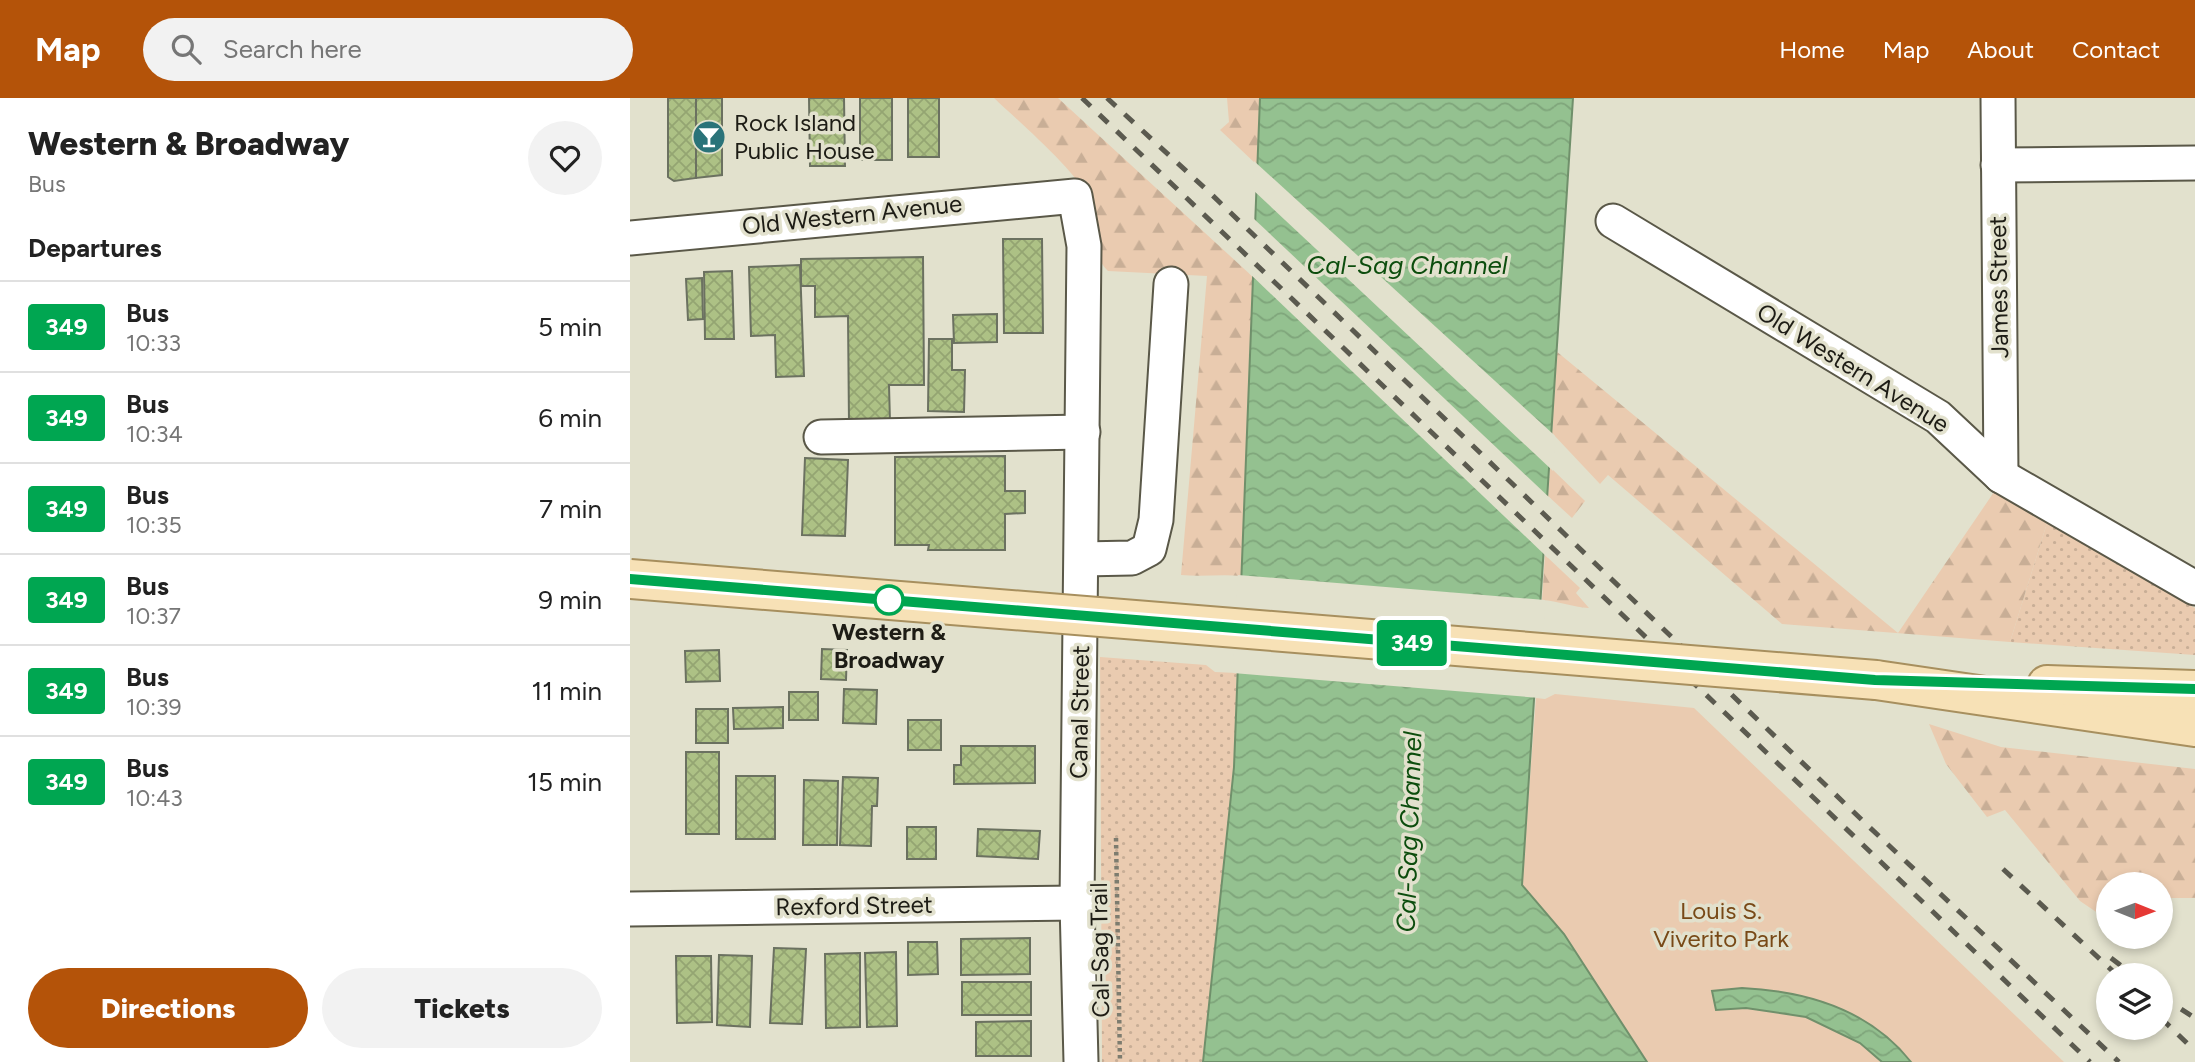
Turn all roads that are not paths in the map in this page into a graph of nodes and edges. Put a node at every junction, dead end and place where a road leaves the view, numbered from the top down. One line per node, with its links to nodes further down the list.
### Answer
1 (1998, 98): 3 (street, James Street)
2 (2195, 163): 3 (street)
3 (1998, 165): 10 (street, James Street)
4 (1075, 196): 6 (street, Old Western Avenue); 8 (street, Canal Street)
5 (1613, 221): 10 (street, Old Western Avenue)
6 (630, 237)
7 (1171, 284): 11 (street)
8 (1083, 432): 9 (street); 11 (street, Canal Street)
9 (821, 438)
10 (2001, 476): 13 (street, Old Western Avenue)
11 (1082, 559): 17 (street, Canal Street)
12 (630, 579): 15 (main road, bridge)
13 (2195, 588)
14 (2195, 690): 15 (main road)
15 (2005, 693): 16 (main road)
16 (2195, 727)
17 (1077, 904): 18 (street, Rexford Street); 19 (street, Canal Street)
18 (630, 909)
19 (1081, 1062)

